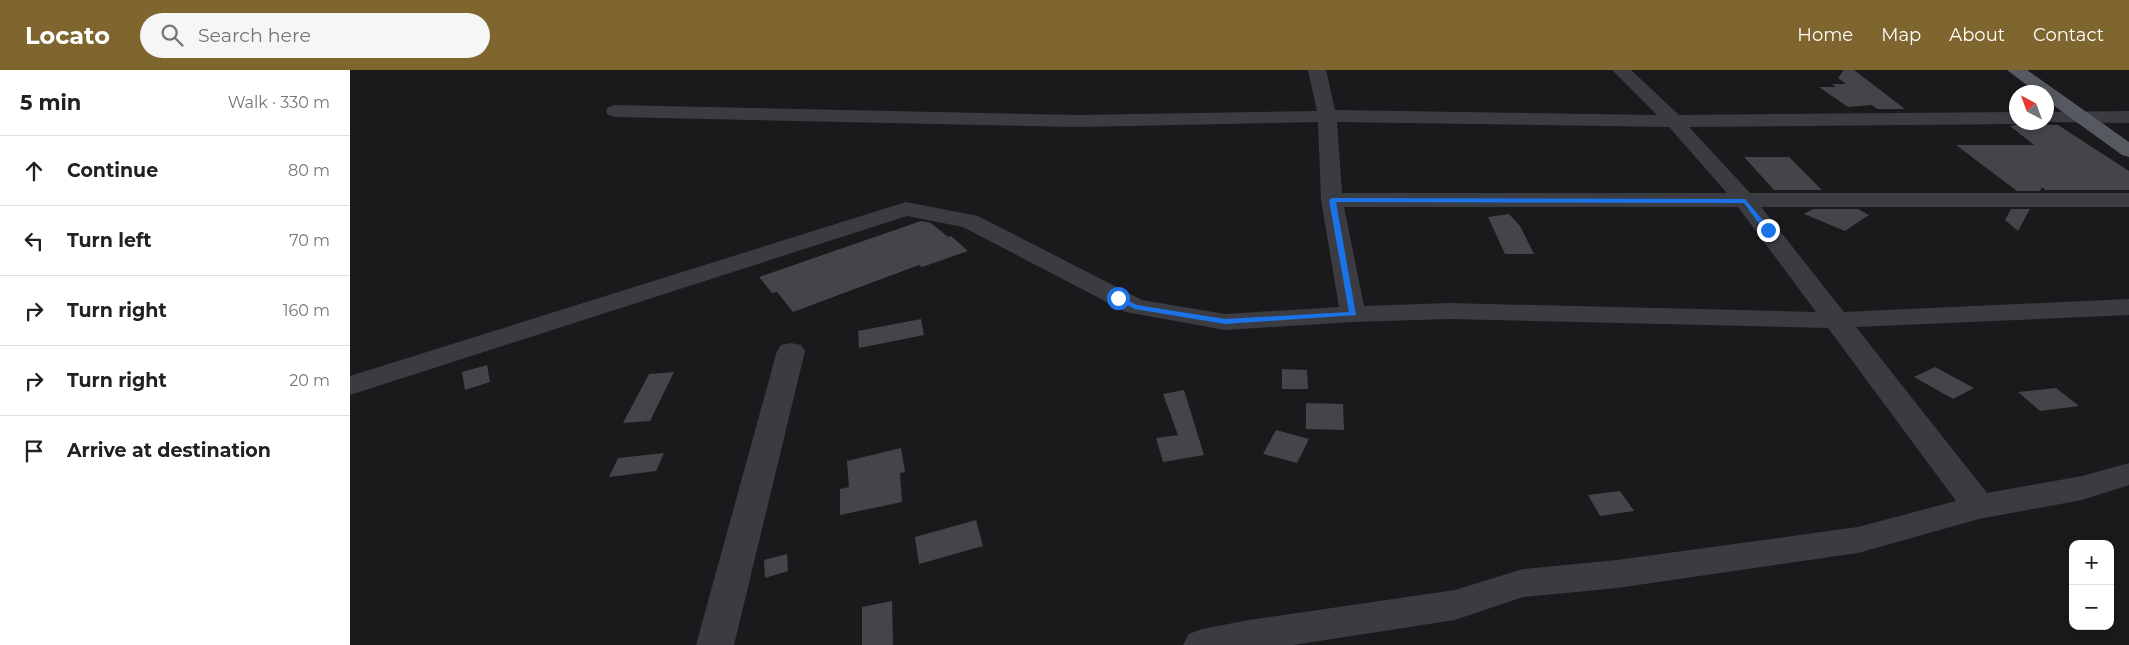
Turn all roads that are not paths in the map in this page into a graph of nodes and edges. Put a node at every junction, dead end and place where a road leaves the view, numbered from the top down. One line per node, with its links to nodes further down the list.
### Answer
1 (1318, 70): 5 (street)
2 (1621, 70): 10 (street)
3 (2016, 70): 6 (main road)
4 (615, 111): 5 (street)
5 (1327, 116): 10 (street); 12 (street)
6 (2083, 117): 7 (street); 9 (street); 11 (main road)
7 (2129, 117)
8 (2009, 118): 10 (street)
9 (2054, 118)
10 (1674, 121): 14 (street)
11 (2129, 151)
12 (1332, 200): 14 (street); 16 (street)
13 (2129, 200): 14 (street)
14 (1745, 201): 17 (street)
15 (2129, 307): 17 (street)
16 (1353, 314): 17 (street); 19 (street)
17 (1836, 320): 21 (street)
18 (791, 351): 22 (street)
19 (350, 386)
20 (2129, 474): 21 (street)
21 (1979, 507): 23 (street)
22 (716, 645)
23 (1202, 645)

